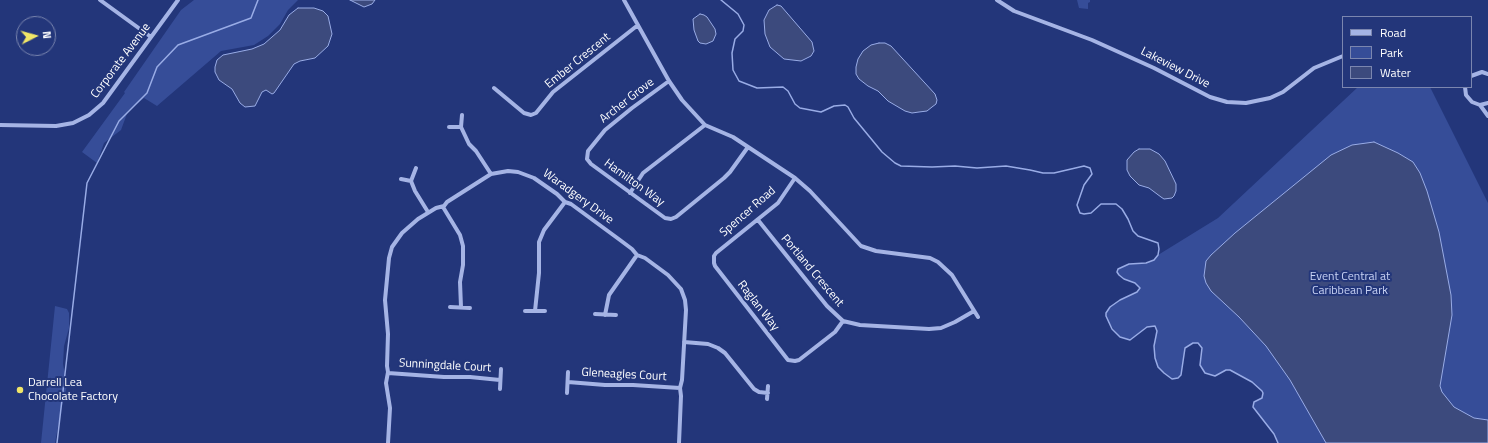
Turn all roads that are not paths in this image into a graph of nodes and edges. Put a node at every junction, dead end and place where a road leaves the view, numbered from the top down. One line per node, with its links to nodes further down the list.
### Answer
1 (100, 0): 6 (street)
2 (178, 0): 6 (street, Corporate Avenue)
3 (624, 0): 5 (street)
4 (998, 0): 7 (street, Lakeview Drive)
5 (638, 26): 10 (street); 11 (street, Ember Crescent)
6 (151, 36): 17 (street, Corporate Avenue)
7 (1342, 56)
8 (1488, 74): 9 (street)
9 (1472, 75)
10 (669, 81): 18 (street); 22 (street, Archer Grove)
11 (494, 88)
12 (1465, 89): 14 (street)
13 (1488, 103): 14 (street)
14 (1480, 105): 16 (street)
15 (462, 115): 20 (street)
16 (1488, 116)
17 (0, 125)
18 (705, 125): 21 (street); 28 (street)
19 (449, 127): 20 (street)
20 (461, 127): 24 (street)
21 (748, 147): 25 (street); 28 (street, Hamilton Way)
22 (587, 159): 28 (street, Hamilton Way)
23 (416, 168): 27 (street)
24 (491, 174): 29 (street, Waradgery Drive); 30 (street, Waradgery Drive)
25 (795, 178): 32 (street, Spencer Road); 41 (street)
26 (401, 179): 27 (street)
27 (411, 181): 31 (street)
28 (630, 193)
29 (565, 202): 33 (street, Waradgery Drive); 39 (street)
30 (443, 207): 31 (street, Waradgery Drive); 36 (street)
31 (428, 212): 50 (street, Waradgery Drive)
32 (758, 220): 34 (street, Spencer Road); 46 (street, Portland Crescent)
33 (637, 255): 43 (street); 47 (street, Waradgery Drive)
34 (713, 259): 46 (street, Raglan Way)
35 (450, 307): 36 (street)
36 (461, 308): 37 (street)
37 (470, 308)
38 (525, 311): 39 (street)
39 (534, 311): 40 (street)
40 (545, 311)
41 (974, 311): 45 (street); 46 (street, Portland Crescent)
42 (595, 314): 43 (street)
43 (605, 315): 44 (street)
44 (616, 315)
45 (978, 317)
46 (843, 321)
47 (684, 342): 54 (street, Waradgery Drive); 57 (street)
48 (501, 369): 51 (street, Sunningdale Court)
49 (568, 372): 52 (street, Gleneagles Court)
50 (388, 373): 51 (street, Sunningdale Court); 59 (street, Waradgery Drive)
51 (500, 380): 55 (street, Sunningdale Court)
52 (568, 382): 54 (street, Gleneagles Court); 56 (street, Gleneagles Court)
53 (768, 386): 57 (street)
54 (680, 388): 60 (street, Waradgery Drive)
55 (500, 389)
56 (567, 393)
57 (768, 393): 58 (street)
58 (767, 399)
59 (388, 443)
60 (679, 443)

